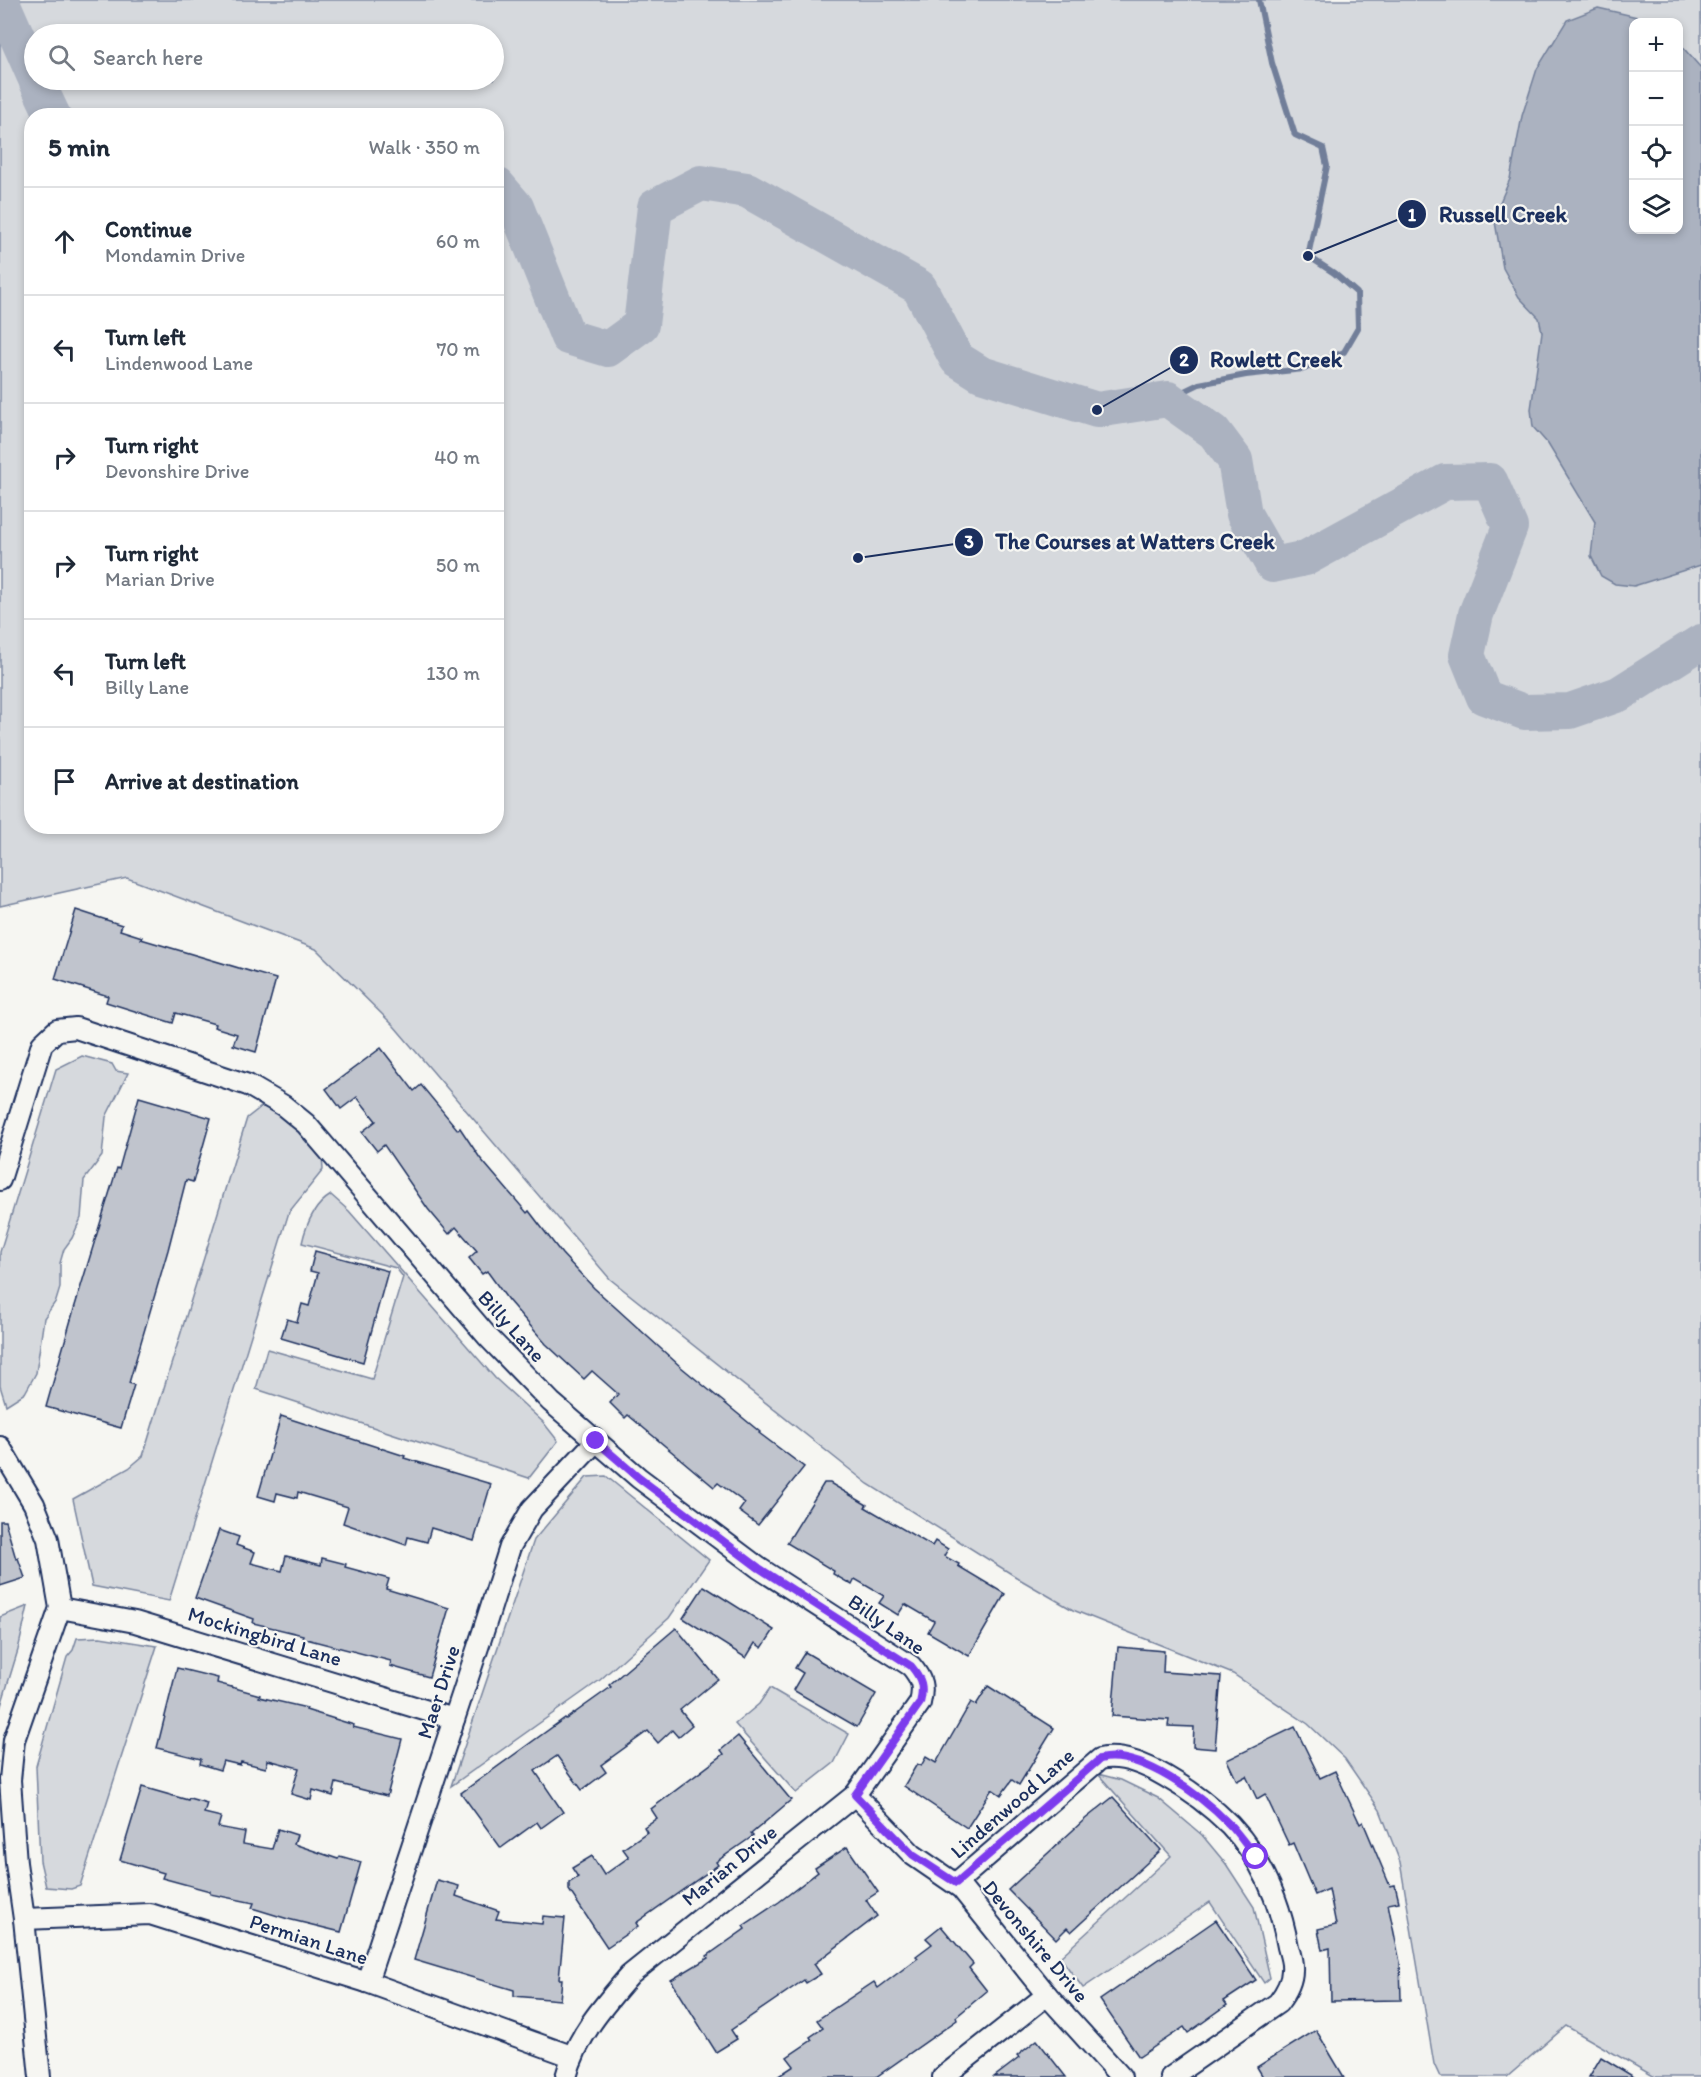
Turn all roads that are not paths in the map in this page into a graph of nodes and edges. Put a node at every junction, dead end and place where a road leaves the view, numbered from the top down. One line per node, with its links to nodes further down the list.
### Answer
1 (0, 1180): 2 (street, Billy Lane)
2 (596, 1441): 5 (street, Billy Lane); 6 (street, Maer Drive)
3 (0, 1447): 4 (street)
4 (60, 1608): 6 (street, Mockingbird Lane); 9 (street)
5 (923, 1691): 7 (street, Marian Drive)
6 (454, 1719): 10 (street, Maer Drive)
7 (855, 1795): 8 (street, Devonshire Drive); 12 (street, Marian Drive)
8 (956, 1883): 11 (street, Devonshire Drive); 17 (street, Lindenwood Lane)
9 (24, 1919): 10 (street, Permian Lane); 13 (street)
10 (367, 1982): 12 (street, Permian Lane)
11 (1047, 1995): 15 (street); 16 (street, Devonshire Drive)
12 (571, 2056): 14 (street, Marian Drive)
13 (39, 2077)
14 (566, 2077)
15 (943, 2077)
16 (1121, 2077)
17 (1171, 2077)

